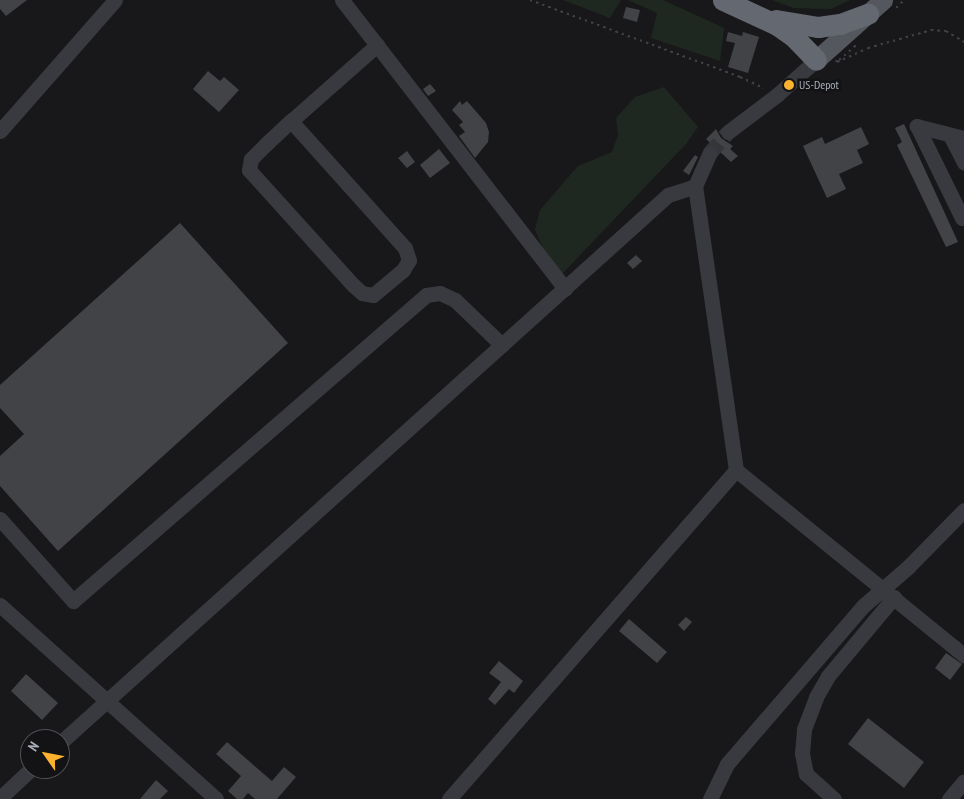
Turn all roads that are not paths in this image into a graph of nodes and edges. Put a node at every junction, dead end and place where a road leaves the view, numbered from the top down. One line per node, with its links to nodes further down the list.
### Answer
1 (115, 0): 10 (street)
2 (342, 0): 6 (street)
3 (723, 0): 5 (highway)
4 (876, 7): 5 (highway); 7 (main road)
5 (766, 18): 7 (highway)
6 (377, 45): 8 (street); 16 (street)
7 (821, 55): 9 (street)
8 (291, 121): 8 (street)
9 (733, 128)
10 (0, 131)
11 (957, 137): 13 (street); 15 (street)
12 (709, 154): 14 (street)
13 (964, 163)
14 (695, 186): 16 (street); 18 (street)
15 (964, 217)
16 (565, 289): 17 (street)
17 (502, 345): 20 (street); 24 (street)
18 (736, 470): 21 (street); 30 (street)
19 (964, 510): 21 (street)
20 (0, 519)
21 (889, 593): 23 (street); 31 (street); 32 (street)
22 (0, 605): 24 (street)
23 (964, 655)
24 (105, 701): 25 (street); 29 (street)
25 (70, 734)
26 (20, 779): 28 (street)
27 (964, 781): 33 (street)
28 (0, 798)
29 (216, 799)
30 (449, 799)
31 (710, 799)
32 (834, 799)
33 (949, 799)

